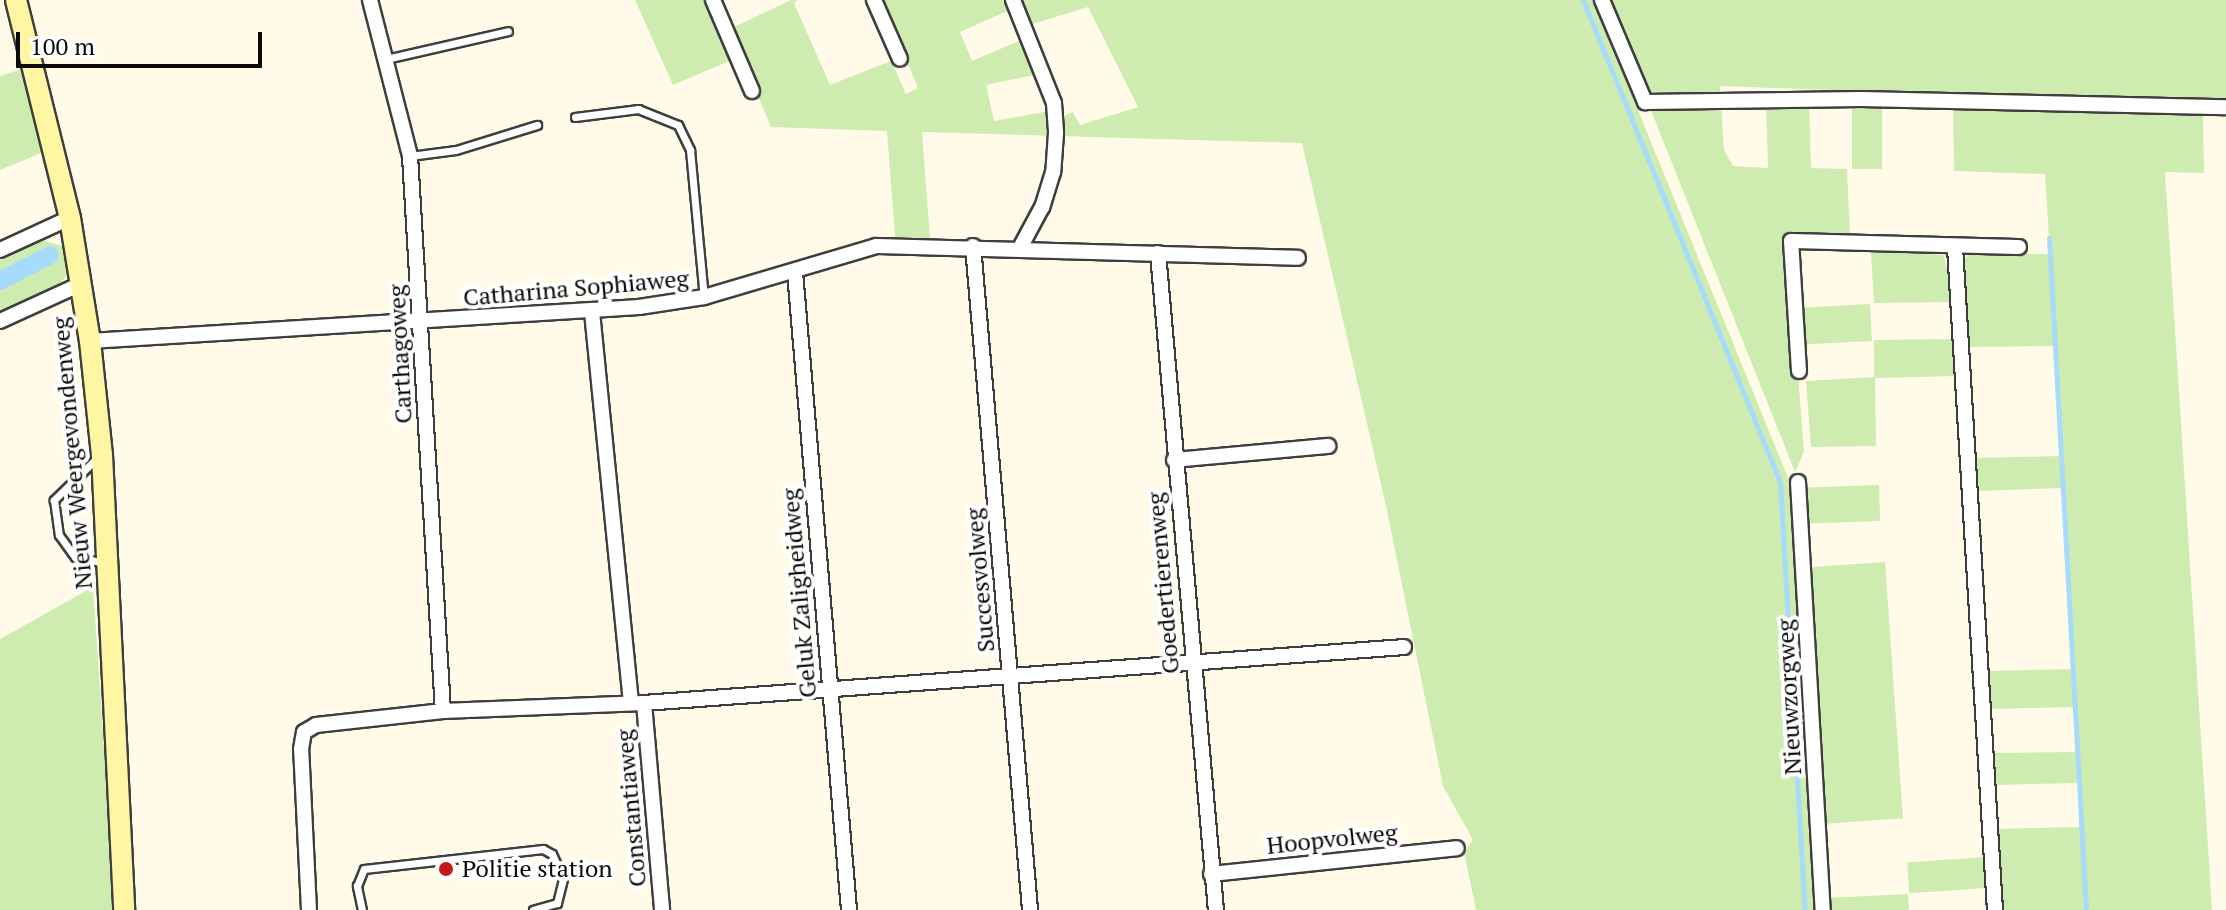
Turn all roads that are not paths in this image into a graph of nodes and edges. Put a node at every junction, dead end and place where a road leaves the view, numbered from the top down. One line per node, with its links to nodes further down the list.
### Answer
1 (16, 0): 15 (street, Nieuw Weergevondenweg)
2 (370, 0): 8 (street, Carthagoweg)
3 (713, 0): 10 (street)
4 (874, 0): 9 (street)
5 (1013, 0): 19 (street)
6 (1602, 0): 11 (street)
7 (508, 31): 8 (lane)
8 (386, 59): 14 (street, Carthagoweg)
9 (900, 59)
10 (752, 91)
11 (2226, 107)
12 (575, 117): 25 (lane)
13 (537, 125): 14 (lane)
14 (410, 156): 28 (street, Carthagoweg)
15 (70, 218): 20 (street); 24 (street, Nieuw Weergevondenweg)
16 (973, 246): 19 (street, Catharina Sophiaweg); 23 (street, Catharina Sophiaweg); 38 (street, Succesvolweg)
17 (1955, 247): 18 (street); 30 (street); 54 (street)
18 (2019, 247)
19 (1020, 248): 21 (street, Catharina Sophiaweg)
20 (0, 250)
21 (1158, 253): 22 (street, Catharina Sophiaweg); 33 (street, Goedertierenweg)
22 (1298, 258)
23 (795, 272): 25 (street, Catharina Sophiaweg); 39 (street, Geluk Zaligheidweg)
24 (83, 283): 27 (street); 29 (street, Nieuw Weergevondenweg)
25 (704, 297): 26 (street, Catharina Sophiaweg)
26 (592, 312): 28 (street, Catharina Sophiaweg); 40 (street, Constantiaweg)
27 (0, 321)
28 (422, 324): 29 (street, Catharina Sophiaweg); 41 (street, Carthagoweg)
29 (90, 341): 32 (street, Nieuw Weergevondenweg)
30 (1799, 371)
31 (1328, 446): 33 (street)
32 (102, 455): 35 (street, Nieuw Weergevondenweg); 35 (lane)
33 (1174, 460): 37 (street, Goedertierenweg)
34 (1798, 482): 53 (street, Nieuwzorgweg)
35 (108, 563): 44 (street, Nieuw Weergevondenweg)
36 (1404, 647): 37 (street)
37 (1192, 663): 38 (street); 43 (street, Goedertierenweg)
38 (1011, 676): 39 (street); 51 (street, Succesvolweg)
39 (830, 690): 40 (street); 50 (street, Geluk Zaligheidweg)
40 (638, 703): 41 (street); 49 (street, Constantiaweg)
41 (443, 711): 46 (street)
42 (1457, 848): 43 (street, Hoopvolweg)
43 (1211, 874): 52 (street, Goedertierenweg)
44 (124, 910)
45 (300, 910): 46 (street)
46 (309, 910)
47 (362, 910): 48 (lane)
48 (533, 910)
49 (662, 910)
50 (849, 910)
51 (1030, 910)
52 (1216, 910)
53 (1823, 910)
54 (1995, 910)

